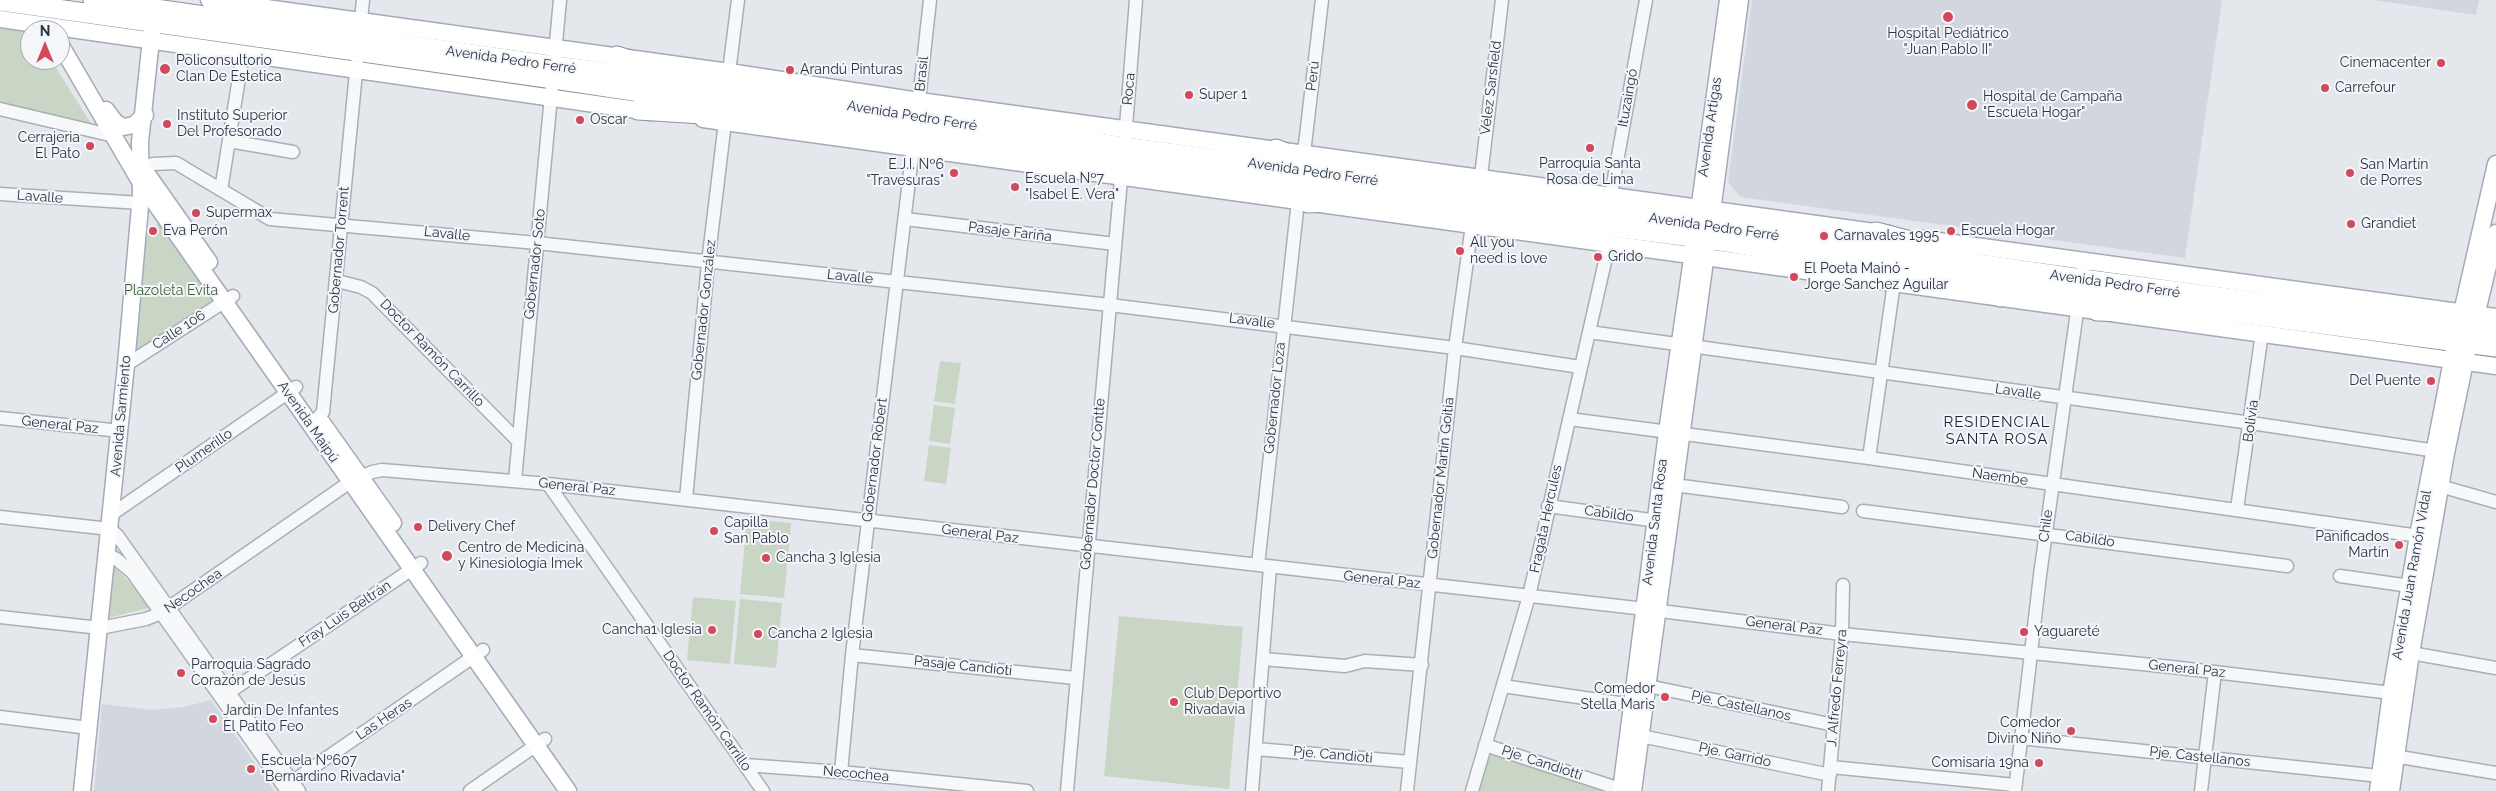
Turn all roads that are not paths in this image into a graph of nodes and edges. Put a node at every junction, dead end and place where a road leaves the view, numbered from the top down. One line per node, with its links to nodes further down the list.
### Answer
1 (93, 0): 14 (highway)
2 (209, 0): 18 (main road, Avenida Pedro Ferré)
3 (363, 0): 18 (street, Gobernador Torrent)
4 (560, 0): 23 (street, Gobernador Soto)
5 (738, 0): 24 (street)
6 (930, 0): 31 (street, Brasil)
7 (1136, 0): 36 (street, Roca)
8 (1322, 0): 37 (street, Perú)
9 (1502, 0): 44 (street, Vélez Sarsfield)
10 (1646, 0): 42 (street, Ituzaingó)
11 (1728, 0): 48 (main road, Avenida Artigas)
12 (1740, 0): 48 (main road, Avenida Artigas)
13 (0, 1): 14 (highway)
14 (153, 18): 17 (main road); 18 (highway, Avenida Pedro Ferré); 19 (main road, Avenida Pedro Ferré); 28 (main road, Avenida Sarmiento)
15 (0, 19): 16 (main road)
16 (20, 23)
17 (70, 26)
18 (359, 46): 19 (main road, Avenida Pedro Ferré); 23 (highway, Avenida Pedro Ferré); 23 (main road, Avenida Pedro Ferré); 47 (street, Gobernador Torrent)
19 (242, 53): 33 (street)
20 (617, 56): 23 (main road, Avenida Pedro Ferré); 24 (main road, Avenida Pedro Ferré); 25 (highway)
21 (70, 61): 22 (main road, Avenida Maipú)
22 (72, 64): 28 (main road); 32 (main road, Avenida Maipú)
23 (555, 72): 25 (highway, Avenida Pedro Ferré); 27 (main road, Avenida Pedro Ferré); 29 (highway, Avenida Pedro Ferré); 51 (street, Gobernador Soto)
24 (729, 72): 31 (main road, Avenida Pedro Ferré)
25 (744, 90): 31 (highway, Avenida Pedro Ferré)
26 (0, 109): 32 (street)
27 (638, 110): 29 (highway); 30 (main road, Avenida Pedro Ferré)
28 (145, 115): 39 (main road, Avenida Sarmiento)
29 (825, 120): 31 (highway, Avenida Pedro Ferré)
30 (725, 122): 31 (main road, Avenida Pedro Ferré); 55 (street, Gobernador González)
31 (916, 125): 36 (highway, Avenida Pedro Ferré); 36 (main road, Avenida Pedro Ferré); 46 (street, Gobernador Robert)
32 (114, 136): 39 (main road, Avenida Maipú)
33 (229, 141): 35 (street); 40 (street)
34 (1276, 149): 36 (main road, Avenida Pedro Ferré); 37 (main road, Avenida Pedro Ferré); 44 (highway)
35 (293, 152)
36 (1123, 153): 43 (main road, Avenida Pedro Ferré); 44 (highway, Avenida Pedro Ferré); 52 (street, Gobernador Doctor Contte)
37 (1304, 153): 44 (main road, Avenida Pedro Ferré)
38 (2496, 164): 69 (main road)
39 (138, 173): 40 (street, Lavalle); 45 (main road, Avenida Sarmiento); 63 (main road, Avenida Maipú)
40 (222, 190): 47 (street, Lavalle)
41 (0, 194): 45 (street, Lavalle)
42 (1611, 195): 44 (main road, Avenida Pedro Ferré); 48 (main road, Avenida Pedro Ferré)
43 (1303, 202): 44 (highway); 68 (street, Gobernador Loza)
44 (1479, 202): 48 (highway, Avenida Pedro Ferré); 53 (main road, Avenida Pedro Ferré); 75 (street, Gobernador Martín Goitia)
45 (141, 204): 77 (main road, Avenida Sarmiento)
46 (904, 219): 52 (street, Pasaje Fariña); 59 (street, Gobernador Robert)
47 (342, 224): 51 (street, Lavalle); 58 (street, Gobernador Torrent)
48 (1703, 231): 49 (main road, Avenida Pedro Ferré); 53 (main road, Avenida Pedro Ferré); 56 (highway, Avenida Pedro Ferré); 57 (highway, Avenida Pedro Ferré); 60 (main road, Avenida Pedro Ferré); 73 (main road, Avenida Santa Rosa)
49 (1876, 232): 57 (highway); 61 (main road, Avenida Pedro Ferré)
50 (2496, 233): 54 (main road)
51 (537, 243): 55 (street, Lavalle); 89 (street, Gobernador Soto)
52 (1115, 244): 64 (street, Gobernador Doctor Contte)
53 (1609, 244): 70 (street, Fragata Hercules)
54 (2493, 259): 69 (main road)
55 (708, 263): 59 (street, Lavalle); 98 (street, Gobernador González)
56 (1872, 265): 61 (highway, Avenida Pedro Ferré); 62 (highway)
57 (2026, 271): 61 (highway, Avenida Pedro Ferré)
58 (337, 280): 85 (street, Gobernador Torrent); 89 (street, Doctor Ramón Carrillo)
59 (896, 281): 64 (street, Lavalle); 105 (street, Gobernador Robert)
60 (1894, 283): 62 (main road, Avenida Pedro Ferré); 80 (street)
61 (2081, 285): 62 (main road, Avenida Pedro Ferré); 65 (main road, Avenida Pedro Ferré); 66 (highway, Avenida Pedro Ferré); 69 (highway, Avenida Pedro Ferré); 82 (street, Chile)
62 (2000, 298)
63 (228, 299): 77 (street, Calle 106); 81 (main road, Avenida Maipú)
64 (1110, 305): 68 (street, Lavalle); 110 (street, Gobernador Doctor Contte)
65 (2098, 311): 66 (highway); 71 (main road, Avenida Pedro Ferré)
66 (2222, 312): 69 (highway, Avenida Pedro Ferré)
67 (2496, 317): 69 (main road)
68 (1283, 325): 75 (street, Lavalle); 113 (street, Gobernador Loza)
69 (2466, 328): 72 (highway); 74 (highway); 76 (main road, Avenida Juan Ramón Vidal)
70 (1589, 332): 73 (street, Lavalle); 79 (street, Fragata Hercules)
71 (2262, 332): 76 (main road, Avenida Pedro Ferré); 86 (street, Bolivia)
72 (2496, 333)
73 (1686, 345): 80 (street, Lavalle); 88 (main road, Avenida Santa Rosa)
74 (2496, 347)
75 (1455, 348): 79 (street, Lavalle); 116 (street, Gobernador Martín Goitia)
76 (2458, 362): 78 (main road, Avenida Pedro Ferré); 90 (main road, Avenida Juan Ramón Vidal)
77 (126, 365): 87 (main road, Avenida Sarmiento)
78 (2496, 366)
79 (1580, 367): 84 (street, Fragata Hercules)
80 (1881, 372): 82 (street, Lavalle); 91 (street)
81 (292, 390): 85 (main road, Avenida Maipú); 107 (street, Plumerillo)
82 (2065, 399): 86 (street, Lavalle); 96 (street, Chile)
83 (0, 418): 87 (street, General Paz)
84 (1569, 419): 88 (street, Ñaembe); 100 (street, Fragata Hercules)
85 (315, 422): 92 (main road, Avenida Maipú)
86 (2251, 423): 90 (street, Lavalle); 102 (street, Bolivia)
87 (120, 431): 107 (main road, Avenida Sarmiento)
88 (1674, 433): 91 (street, Ñaembe); 95 (main road, Avenida Santa Rosa); 106 (main road, Avenida Santa Rosa)
89 (518, 441): 93 (street, Gobernador Soto)
90 (2440, 452): 97 (main road, Avenida Juan Ramón Vidal)
91 (1869, 458): 96 (street, Ñaembe)
92 (355, 479): 93 (street, General Paz); 112 (main road, Avenida Maipú); 120 (street, Necochea)
93 (515, 480): 94 (street, General Paz)
94 (548, 484): 98 (street, General Paz); 150 (street, Doctor Ramón Carrillo)
95 (1674, 485): 101 (street); 106 (main road, Avenida Santa Rosa)
96 (2052, 485): 102 (street, Ñaembe); 108 (street, Chile)
97 (2434, 485): 99 (street); 109 (main road, Avenida Juan Ramón Vidal)
98 (686, 499): 105 (street, General Paz)
99 (2496, 502)
100 (1548, 506): 106 (street, Cabildo); 119 (street, Fragata Hercules)
101 (1842, 507)
102 (2237, 509): 109 (street, Ñaembe)
103 (1863, 511): 108 (street, Cabildo)
104 (0, 517): 107 (street)
105 (868, 521): 110 (street, General Paz); 128 (street, Gobernador Robert)
106 (1662, 521): 121 (main road, Avenida Santa Rosa)
107 (111, 522): 111 (main road, Avenida Sarmiento); 120 (street)
108 (2045, 533): 114 (street, Cabildo); 125 (street, Chile)
109 (2424, 536): 118 (main road, Avenida Juan Ramón Vidal); 127 (main road, Avenida Juan Ramón Vidal)
110 (1088, 546): 113 (street, General Paz); 133 (street, Gobernador Doctor Contte)
111 (107, 555): 120 (street); 123 (main road, Avenida Sarmiento)
112 (417, 566): 126 (main road, Avenida Maipú); 137 (street, Fray Luis Beltrán)
113 (1264, 566): 116 (street, General Paz); 129 (street, Gobernador Loza)
114 (2286, 566)
115 (2340, 576): 118 (street)
116 (1430, 585): 119 (street, General Paz); 130 (street, Gobernador Martín Goitia)
117 (1843, 585): 124 (street, J. Alfredo Ferreyra)
118 (2410, 586): 136 (main road, Avenida Juan Ramón Vidal)
119 (1529, 596): 121 (street, General Paz); 134 (street, Fragata Hercules)
120 (165, 610): 123 (street, Necochea); 137 (street)
121 (1651, 610): 124 (street, General Paz); 135 (main road, Avenida Santa Rosa); 138 (main road, Avenida Santa Rosa)
122 (0, 617): 123 (street, Necochea)
123 (100, 628): 141 (main road, Avenida Sarmiento)
124 (1842, 634): 125 (street, General Paz); 140 (street, J. Alfredo Ferreyra)
125 (2030, 652): 132 (street, General Paz); 143 (street, Chile)
126 (479, 653): 144 (main road, Avenida Maipú); 155 (street, Las Heras)
127 (2411, 653): 131 (street); 136 (main road, Avenida Juan Ramón Vidal)
128 (852, 655): 133 (street, Pasaje Candioti); 152 (street, Gobernador Robert)
129 (1263, 659): 130 (street); 146 (street, Gobernador Loza)
130 (1422, 666): 149 (street, Gobernador Martín Goitia)
131 (2496, 668)
132 (2215, 672): 136 (street, General Paz); 148 (street)
133 (1075, 678): 164 (street, Gobernador Doctor Contte)
134 (1503, 686): 138 (street); 145 (street, Fragata Hercules)
135 (1648, 686): 138 (main road, Avenida Santa Rosa); 140 (street, Pje. Castellanos)
136 (2398, 694): 147 (main road, Avenida Juan Ramón Vidal)
137 (223, 695): 155 (street)
138 (1639, 706): 142 (main road, Avenida Santa Rosa); 157 (main road, Avenida Santa Rosa)
139 (0, 717): 141 (street)
140 (1834, 725): 151 (street, J. Alfredo Ferreyra)
141 (88, 728): 158 (main road, Avenida Sarmiento)
142 (1641, 736): 151 (street, Pje. Garrido); 157 (main road, Avenida Santa Rosa)
143 (2020, 738): 148 (street, Pje. Castellanos); 156 (street, Chile)
144 (541, 742): 159 (street); 160 (main road, Avenida Maipú); 161 (main road, Avenida Maipú)
145 (1485, 745): 157 (street, Pje. Candiotti); 167 (street, Fragata Hercules)
146 (1256, 749): 149 (street, Pje. Candioti); 165 (street, Gobernador Loza)
147 (2390, 756): 153 (street); 154 (main road, Avenida Juan Ramón Vidal); 170 (main road, Avenida Juan Ramón Vidal)
148 (2204, 757): 154 (street, Pje. Castellanos); 169 (street)
149 (1410, 762): 166 (street, Gobernador Martín Goitia)
150 (745, 766): 152 (street, Necochea); 162 (street, Doctor Ramón Carrillo)
151 (1830, 771): 156 (street, Pje. Garrido); 168 (street, J. Alfredo Ferreyra)
152 (841, 772): 163 (street, Necochea)
153 (2496, 773)
154 (2379, 783)
155 (291, 788)
156 (2015, 788)
157 (1626, 790)
158 (82, 791)
159 (470, 791)
160 (568, 791)
161 (581, 791)
162 (763, 791)
163 (1026, 791)
164 (1067, 791)
165 (1252, 791)
166 (1407, 791)
167 (1472, 791)
168 (1828, 791)
169 (2201, 791)
170 (2391, 791)

